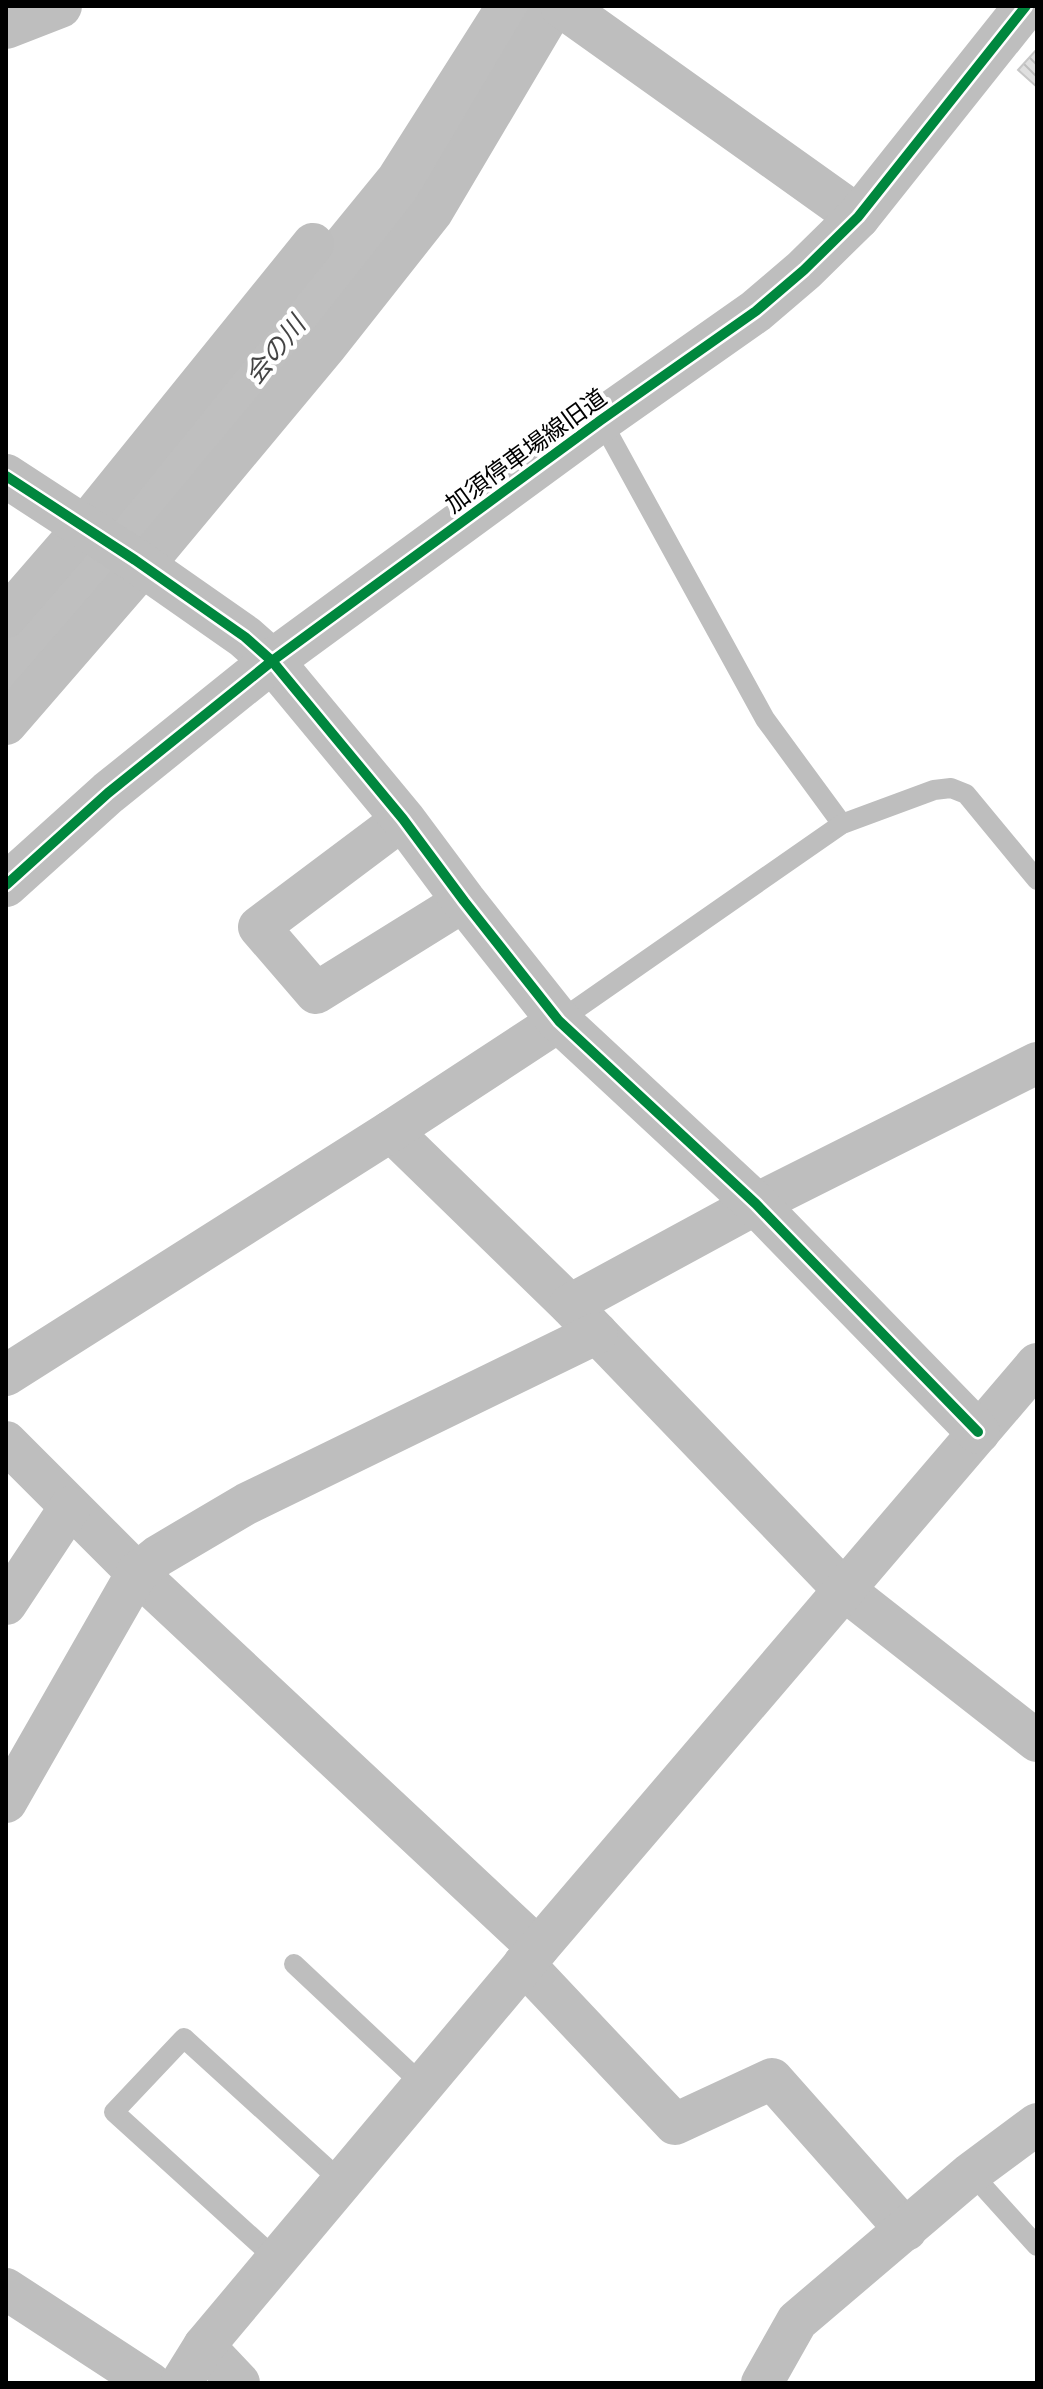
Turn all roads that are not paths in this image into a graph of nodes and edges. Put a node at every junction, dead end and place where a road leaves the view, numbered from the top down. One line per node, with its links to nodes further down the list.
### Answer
1 (60, 6): 5 (street)
2 (554, 6): 11 (street)
3 (562, 6): 6 (street)
4 (1026, 6): 6 (street, 加須停車場線旧道)
5 (6, 27)
6 (858, 217): 8 (street, 加須停車場線旧道)
7 (313, 244): 10 (street)
8 (601, 420): 13 (street, 加須停車場線旧道); 16 (lane)
9 (6, 476): 10 (street)
10 (88, 529): 11 (street); 12 (street)
11 (139, 563): 13 (street); 14 (street)
12 (6, 617)
13 (272, 661): 15 (street); 18 (street, 加須停車場線旧道)
14 (6, 724)
15 (403, 819): 19 (street); 19 (street)
16 (842, 824): 17 (lane); 20 (lane)
17 (1037, 880)
18 (6, 885)
19 (464, 901): 20 (street)
20 (559, 1021): 22 (street); 23 (street)
21 (1037, 1063): 23 (street)
22 (391, 1131): 24 (street); 26 (street)
23 (756, 1204): 24 (street); 27 (street)
24 (583, 1319): 30 (street); 31 (street)
25 (1037, 1364): 27 (street)
26 (6, 1375)
27 (978, 1432): 31 (street)
28 (6, 1442): 29 (street)
29 (70, 1507): 30 (street); 32 (street)
30 (137, 1573): 34 (street); 35 (street)
31 (843, 1589): 33 (street); 35 (street)
32 (6, 1604)
33 (1037, 1741)
34 (6, 1802)
35 (531, 1956): 37 (street); 41 (street)
36 (294, 1964): 37 (lane)
37 (423, 2085): 40 (street)
38 (1034, 2132): 39 (street)
39 (971, 2173): 41 (street); 42 (lane)
40 (342, 2182): 43 (street); 43 (lane)
41 (906, 2230): 46 (street)
42 (1037, 2246)
43 (277, 2260): 45 (street)
44 (6, 2289): 47 (street)
45 (204, 2346): 48 (street); 49 (street)
46 (766, 2381)
47 (150, 2383)
48 (181, 2383)
49 (239, 2383)

